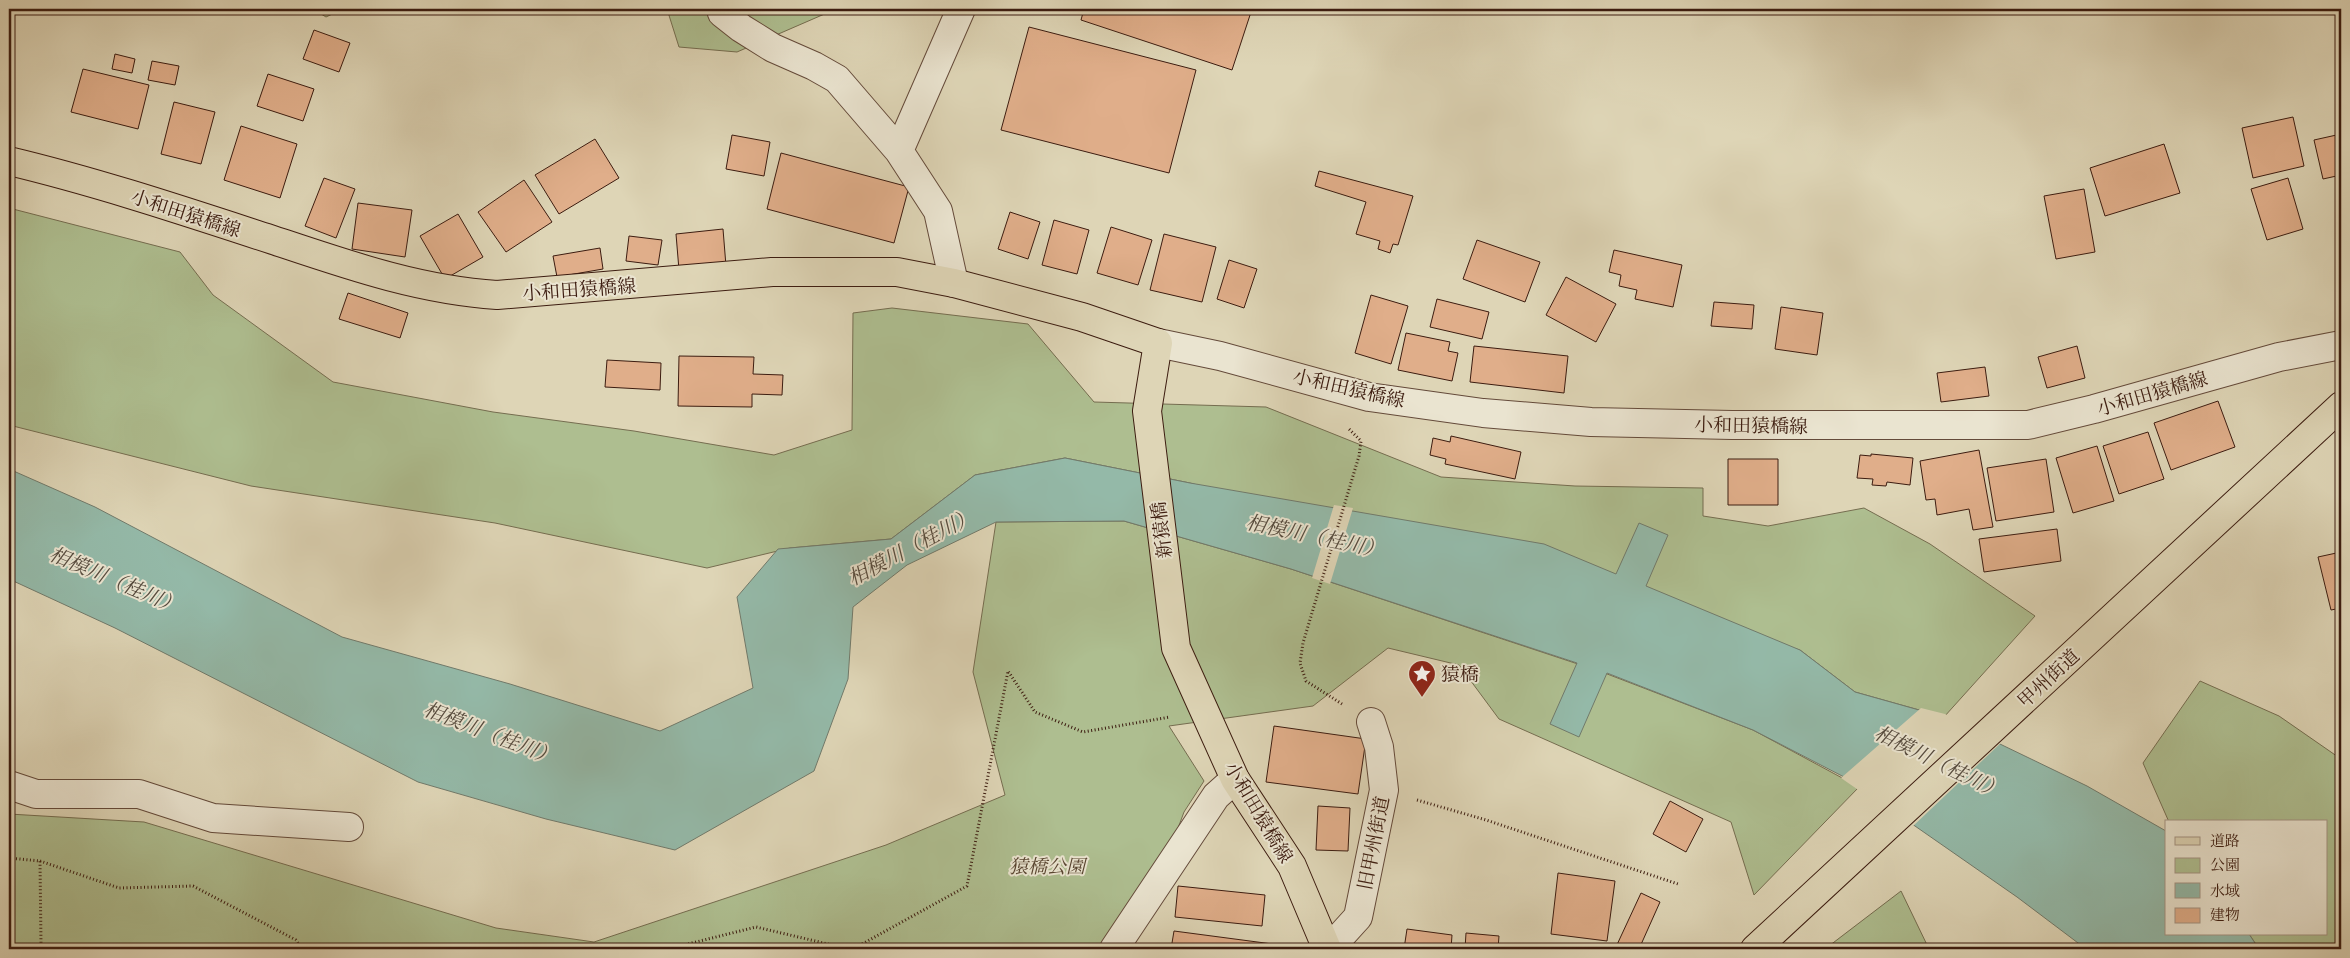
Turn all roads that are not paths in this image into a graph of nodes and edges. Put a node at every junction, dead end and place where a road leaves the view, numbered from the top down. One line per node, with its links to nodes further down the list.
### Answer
1 (721, 9): 3 (street)
2 (960, 12): 3 (street)
3 (899, 152): 5 (street)
4 (9, 161): 5 (main road, 小和田猿橋線)
5 (954, 283): 6 (main road, 小和田猿橋線)
6 (1158, 343): 7 (street, 小和田猿橋線); 9 (main road, 新猿橋)
7 (2341, 344)
8 (2341, 406): 16 (main road, 甲州街道)
9 (1176, 648): 11 (main road, 小和田猿橋線)
10 (1371, 722): 15 (street, 旧甲州街道)
11 (1235, 779): 14 (street); 15 (main road, 小和田猿橋線)
12 (9, 784): 13 (street)
13 (349, 826)
14 (1114, 949)
15 (1328, 949)
16 (1755, 949)

